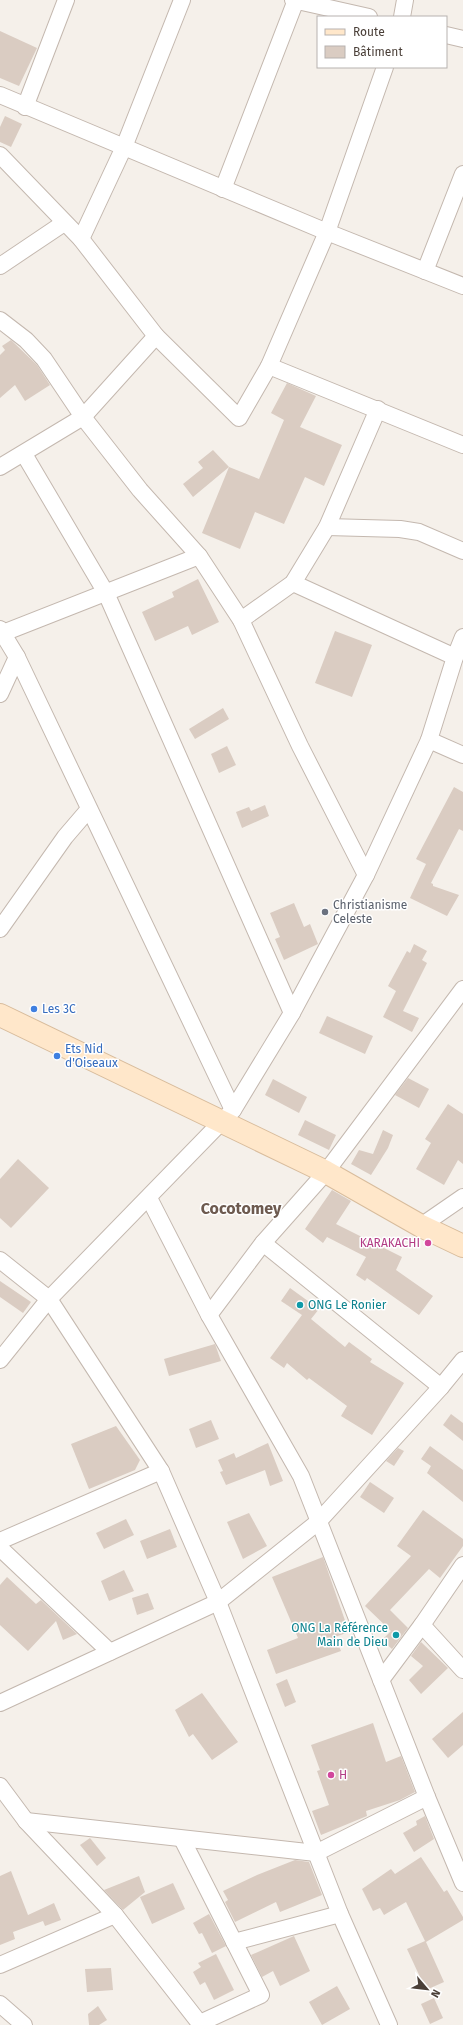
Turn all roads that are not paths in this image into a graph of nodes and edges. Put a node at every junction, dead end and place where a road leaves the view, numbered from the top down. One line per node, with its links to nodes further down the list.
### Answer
1 (66, 0): 11 (street)
2 (182, 0): 12 (street)
3 (295, 0): 5 (street); 15 (street)
4 (405, 0): 6 (street)
5 (365, 16)
6 (402, 16)
7 (447, 35): 8 (street)
8 (463, 39)
9 (385, 68): 17 (street)
10 (0, 96): 11 (street)
11 (25, 107): 12 (street)
12 (124, 147): 15 (street); 18 (street)
13 (0, 155): 16 (street)
14 (463, 174): 20 (street)
15 (223, 189): 17 (street)
16 (64, 223): 18 (street); 19 (street)
17 (327, 232): 20 (street); 24 (street)
18 (81, 239): 23 (street)
19 (0, 266)
20 (425, 270): 21 (street)
21 (463, 286)
22 (0, 320): 26 (street)
23 (156, 336): 24 (street); 26 (street)
24 (269, 366): 25 (street)
25 (378, 409): 27 (street); 30 (street)
26 (83, 417): 28 (street); 32 (street)
27 (463, 445)
28 (24, 454): 29 (street); 34 (street)
29 (0, 467)
30 (327, 527): 31 (street); 33 (street)
31 (463, 551)
32 (199, 556): 34 (street); 35 (street)
33 (292, 583): 35 (street); 39 (street)
34 (106, 593): 36 (street); 47 (street)
35 (241, 620): 44 (street)
36 (2, 631): 38 (street)
37 (463, 637): 39 (street)
38 (17, 657): 40 (street); 43 (street)
39 (455, 657): 41 (street)
40 (0, 694)
41 (429, 740): 42 (street); 44 (street)
42 (463, 755)
43 (89, 809): 45 (street); 49 (street)
44 (366, 875): 47 (street)
45 (0, 929)
46 (463, 989): 50 (street)
47 (292, 1013): 49 (street)
48 (0, 1015): 49 (main road)
49 (227, 1116): 50 (main road); 52 (street)
50 (326, 1172): 53 (main road); 54 (street)
51 (463, 1197): 53 (street)
52 (149, 1198): 57 (street); 58 (street)
53 (421, 1226): 55 (main road)
54 (263, 1243): 58 (street); 61 (street)
55 (463, 1246)
56 (0, 1260): 57 (street)
57 (49, 1298): 59 (street); 62 (street)
58 (209, 1315): 63 (street)
59 (0, 1360)
60 (463, 1360): 61 (street)
61 (441, 1387): 63 (street)
62 (161, 1471): 64 (street); 67 (street)
63 (318, 1522): 67 (street); 71 (street)
64 (0, 1541)
65 (0, 1548): 69 (street)
66 (463, 1565): 68 (street)
67 (218, 1602): 69 (street); 77 (street)
68 (422, 1625): 70 (street); 71 (street)
69 (110, 1652): 72 (street)
70 (463, 1670)
71 (381, 1680): 74 (street)
72 (0, 1703)
73 (0, 1786): 75 (street)
74 (427, 1797): 77 (street); 78 (street)
75 (26, 1822): 76 (street); 80 (street)
76 (182, 1839): 77 (street); 81 (street)
77 (316, 1853): 79 (street)
78 (463, 1883)
79 (340, 1914): 81 (street); 86 (street)
80 (115, 1915): 82 (street); 84 (street)
81 (234, 1942): 84 (street)
82 (0, 1965)
83 (0, 2004): 85 (street)
84 (200, 2024)
85 (24, 2025)
86 (389, 2025)

